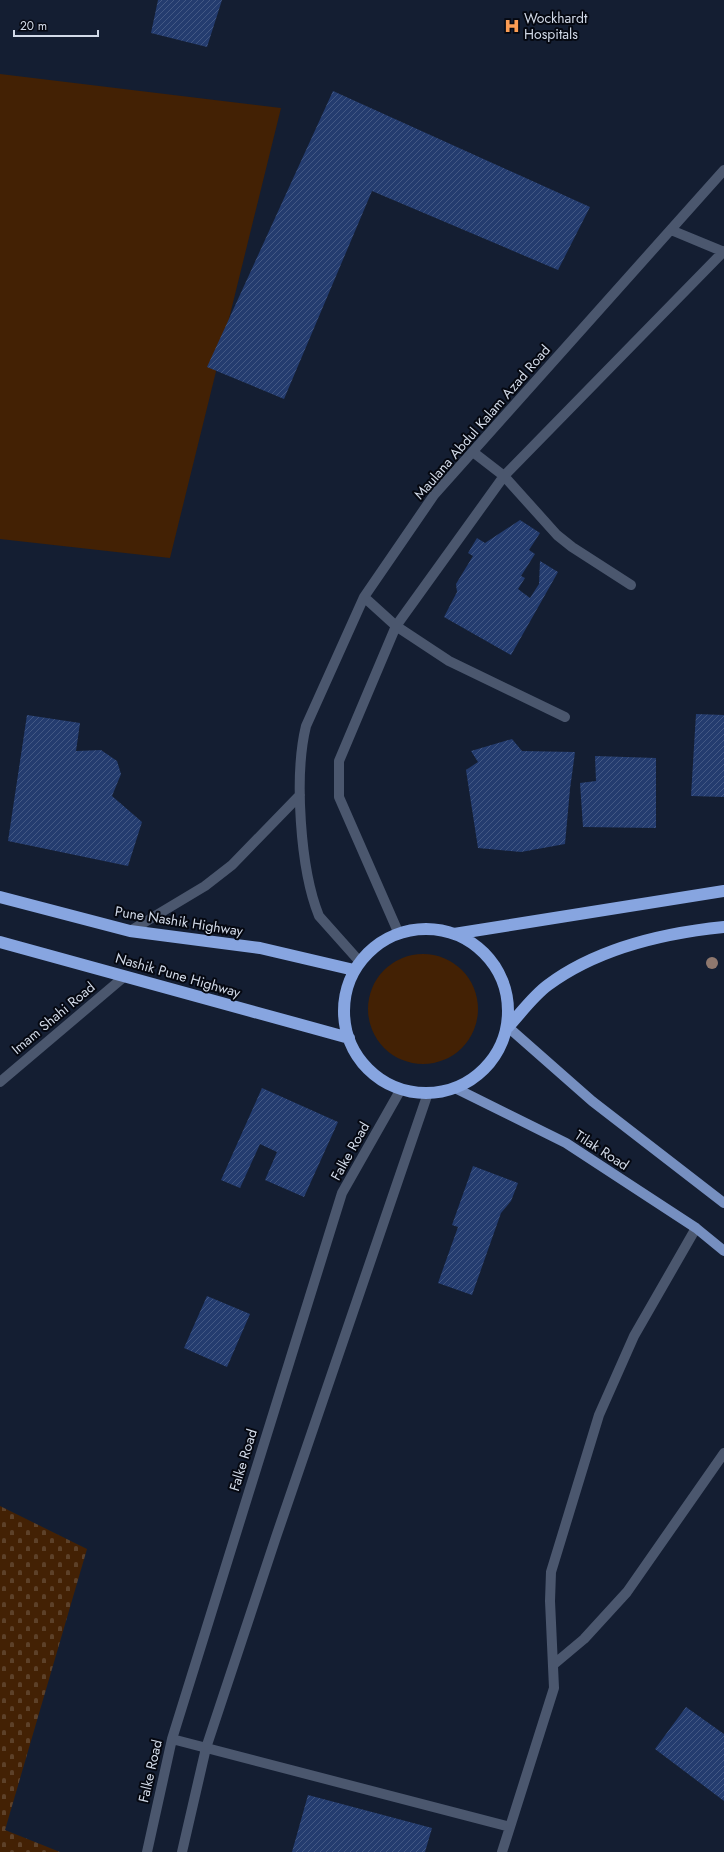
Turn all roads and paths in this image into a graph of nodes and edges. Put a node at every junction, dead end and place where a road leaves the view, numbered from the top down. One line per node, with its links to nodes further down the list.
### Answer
1 (724, 170): 2 (street, Maulana Abdul Kalam Azad Road)
2 (671, 230): 3 (street); 4 (street, Maulana Abdul Kalam Azad Road)
3 (724, 252): 5 (street)
4 (473, 452): 5 (street); 7 (street, Maulana Abdul Kalam Azad Road)
5 (504, 476): 6 (street); 8 (street)
6 (631, 585)
7 (364, 597): 8 (street); 10 (street, Maulana Abdul Kalam Azad Road)
8 (396, 626): 9 (street); 15 (street)
9 (565, 717)
10 (300, 795): 14 (street); 18 (street, Maulana Abdul Kalam Azad Road)
11 (724, 891): 16 (highway)
12 (0, 897): 14 (highway, Pune Nashik Highway)
13 (724, 927): 20 (highway)
14 (130, 931): 18 (highway, Pune Nashik Highway)
15 (399, 934): 16 (highway); 18 (highway)
16 (454, 934): 20 (highway)
17 (0, 942): 19 (highway, Nashik Pune Highway)
18 (357, 966): 21 (highway)
19 (125, 976): 21 (highway, Nashik Pune Highway); 22 (street, Imam Shahi Road)
20 (508, 1026): 23 (highway); 26 (main road)
21 (349, 1038): 24 (highway)
22 (0, 1082)
23 (455, 1088): 25 (highway); 27 (main road, Tilak Road)
24 (401, 1089): 25 (highway); 31 (street, Falke Road)
25 (428, 1093): 32 (street)
26 (724, 1203)
27 (696, 1228): 28 (main road, Tilak Road); 30 (street)
28 (724, 1251)
29 (724, 1453): 30 (street)
30 (553, 1664): 33 (street)
31 (172, 1739): 32 (street); 34 (street, Falke Road)
32 (206, 1748): 33 (street); 35 (street)
33 (510, 1827): 36 (street)
34 (147, 1852)
35 (182, 1852)
36 (502, 1852)

